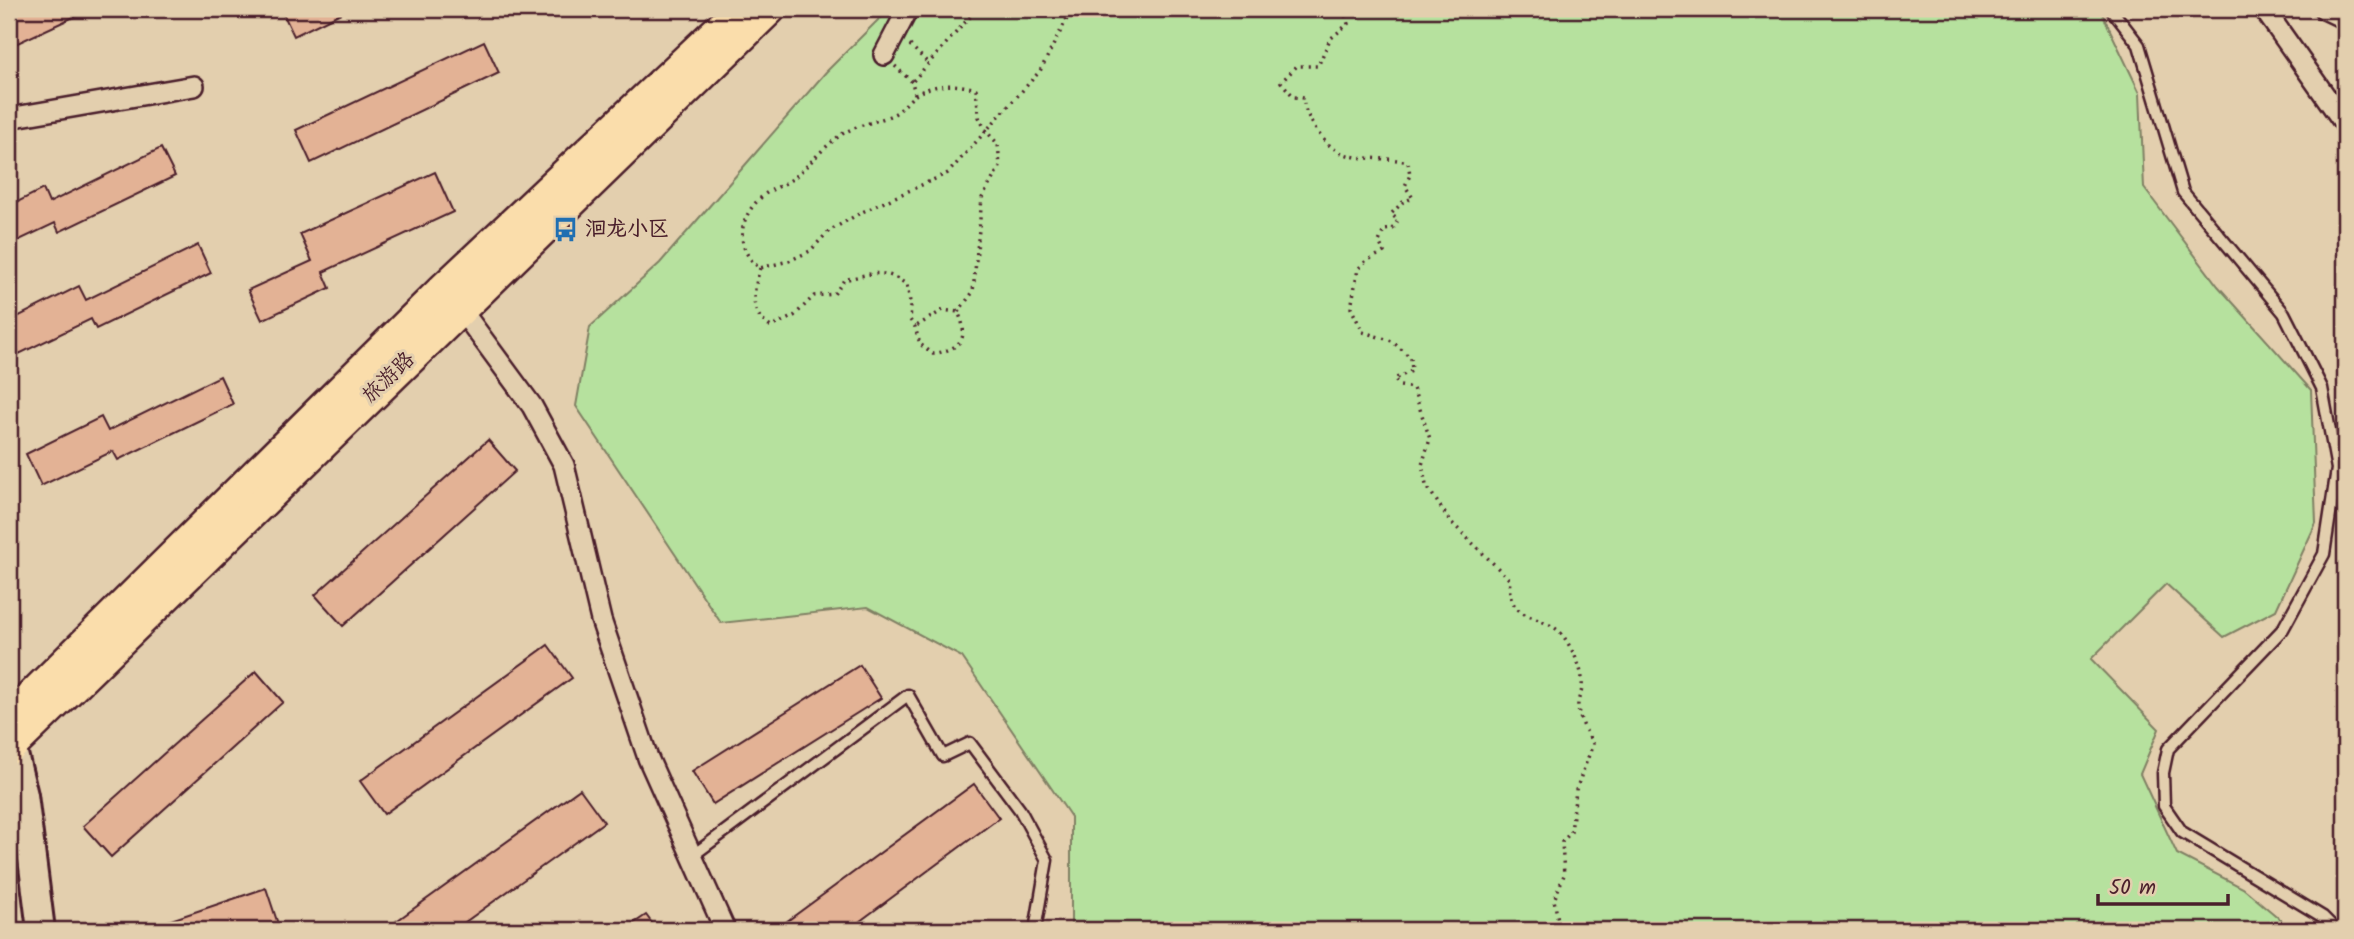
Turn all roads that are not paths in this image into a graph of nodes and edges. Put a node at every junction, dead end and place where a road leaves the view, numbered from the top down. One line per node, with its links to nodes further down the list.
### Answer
1 (741, 9): 12 (main road, 旅游路)
2 (770, 9): 12 (main road, 旅游路)
3 (908, 9): 8 (street)
4 (2111, 9): 18 (lane)
5 (2264, 9): 11 (street)
6 (2324, 9): 7 (street)
7 (2345, 19)
8 (884, 55)
9 (194, 86): 10 (street)
10 (9, 118)
11 (2345, 124)
12 (452, 298): 13 (main road, 旅游路); 14 (street)
13 (10, 728): 15 (main road)
14 (692, 856): 16 (street); 17 (lane)
15 (41, 930)
16 (725, 930)
17 (1035, 930)
18 (2336, 930)

